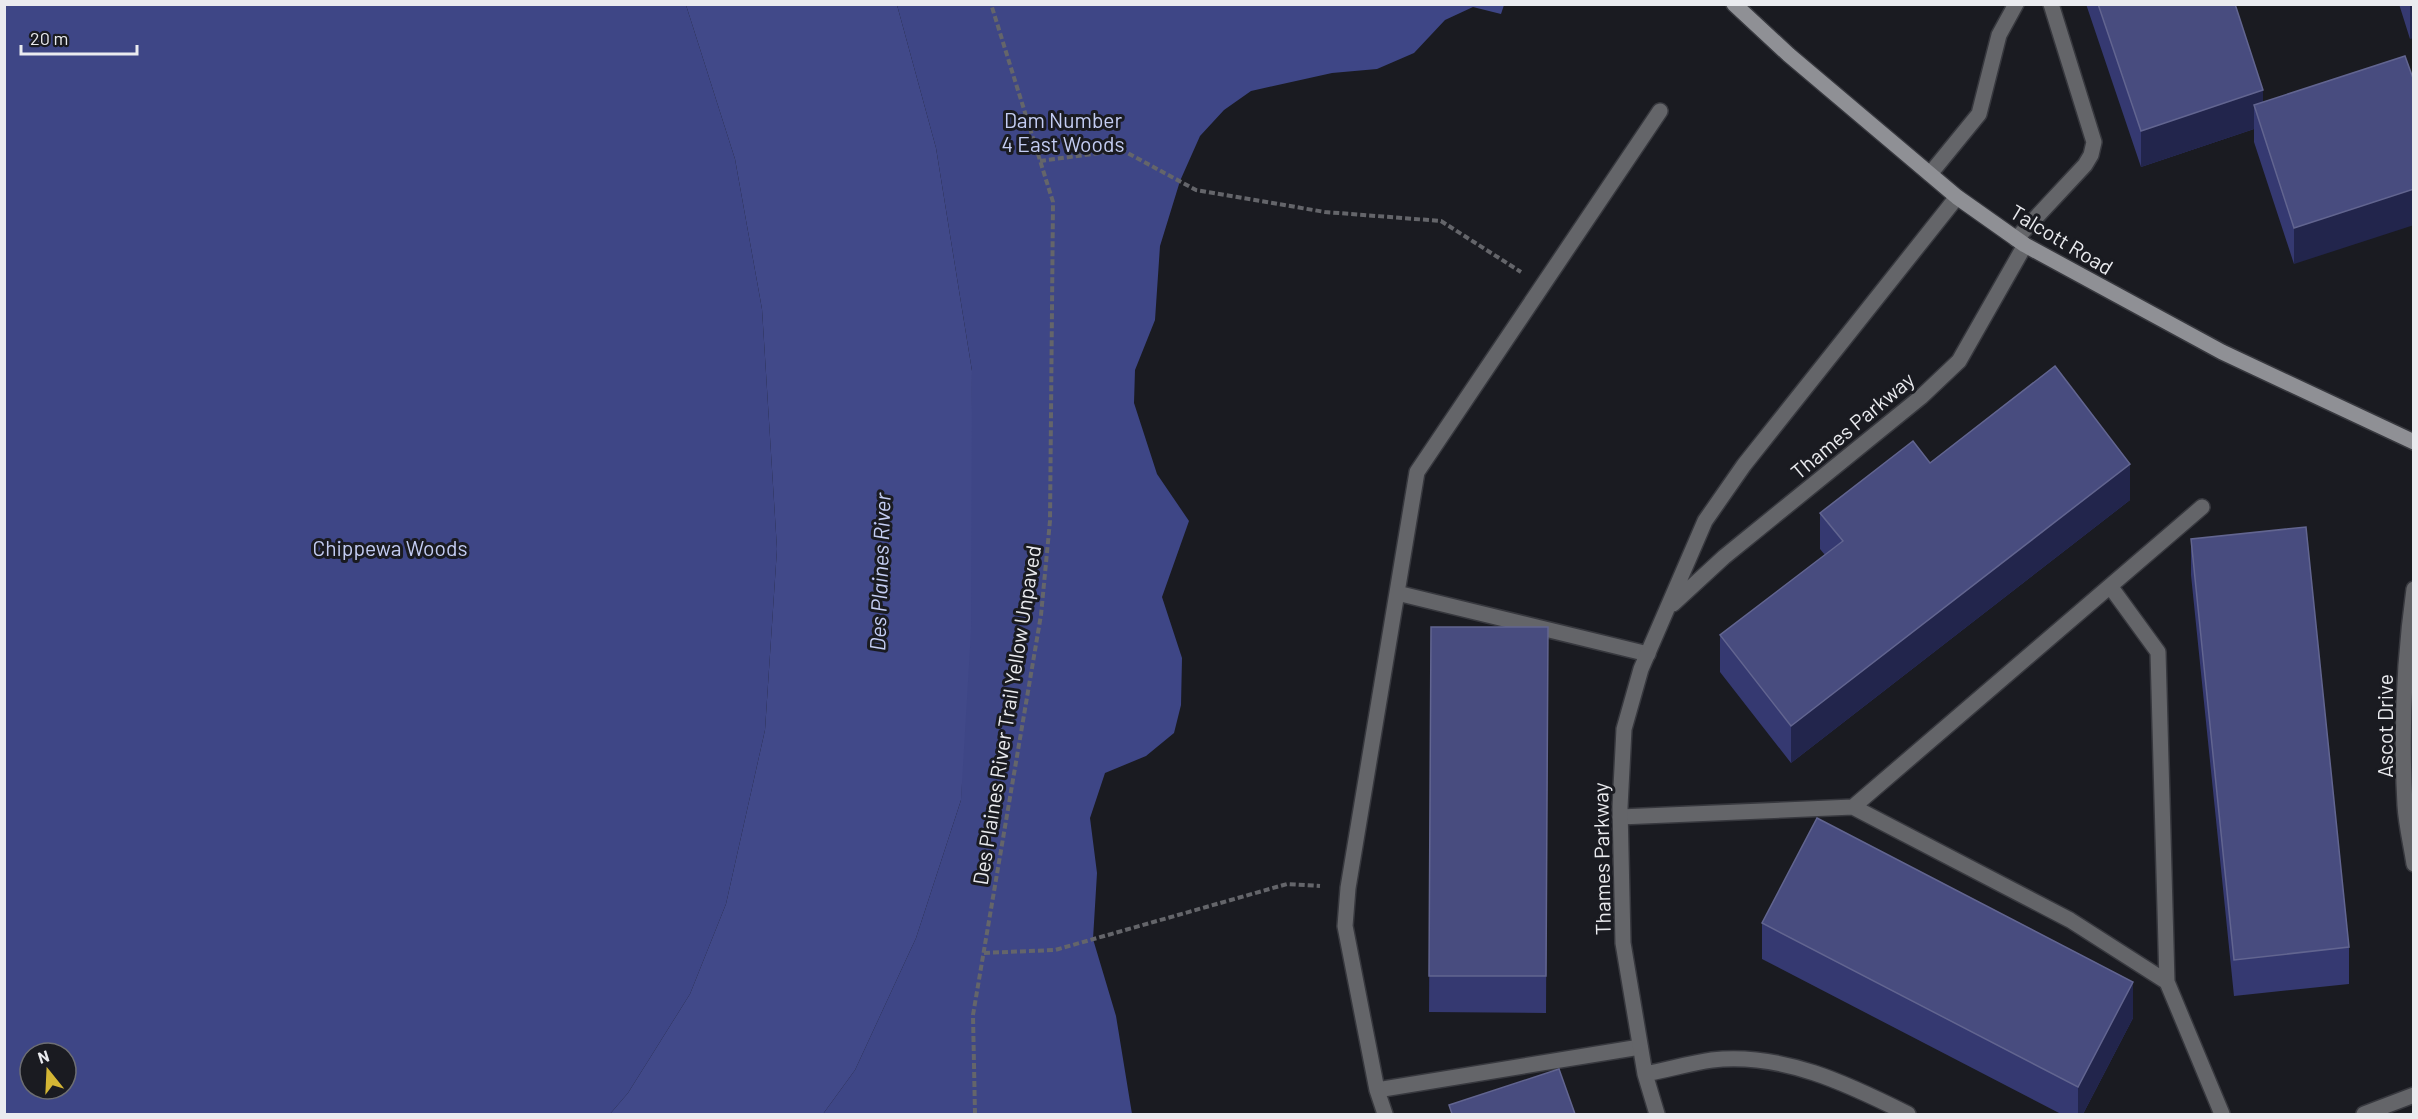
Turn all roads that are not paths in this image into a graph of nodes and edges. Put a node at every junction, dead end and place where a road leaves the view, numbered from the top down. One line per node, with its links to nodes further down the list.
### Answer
1 (1734, 4): 5 (main road, Talcott Road)
2 (2016, 4): 5 (street)
3 (2051, 4): 7 (street, Thames Parkway)
4 (1660, 111): 12 (street)
5 (1930, 174): 6 (main road, Talcott Road)
6 (1957, 197): 7 (main road, Talcott Road); 13 (street, Thames Parkway)
7 (2021, 242): 8 (main road, Talcott Road); 13 (street, Thames Parkway)
8 (2414, 442)
9 (2202, 507): 10 (street)
10 (2110, 586): 15 (street); 18 (street)
11 (2414, 589): 17 (street, Ascot Drive)
12 (1397, 593): 14 (street); 21 (street)
13 (1668, 608): 14 (street, Thames Parkway)
14 (1648, 654): 16 (street, Thames Parkway)
15 (1853, 807): 16 (street); 18 (street)
16 (1620, 817): 19 (street, Thames Parkway)
17 (2414, 864)
18 (2168, 982): 26 (street)
19 (1640, 1047): 20 (street, Thames Parkway); 21 (street)
20 (1645, 1074): 24 (street, Thames Parkway); 25 (street)
21 (1377, 1090): 23 (street)
22 (2414, 1095): 27 (street)
23 (1384, 1114)
24 (1657, 1114)
25 (1908, 1114)
26 (2222, 1114)
27 (2364, 1114)

